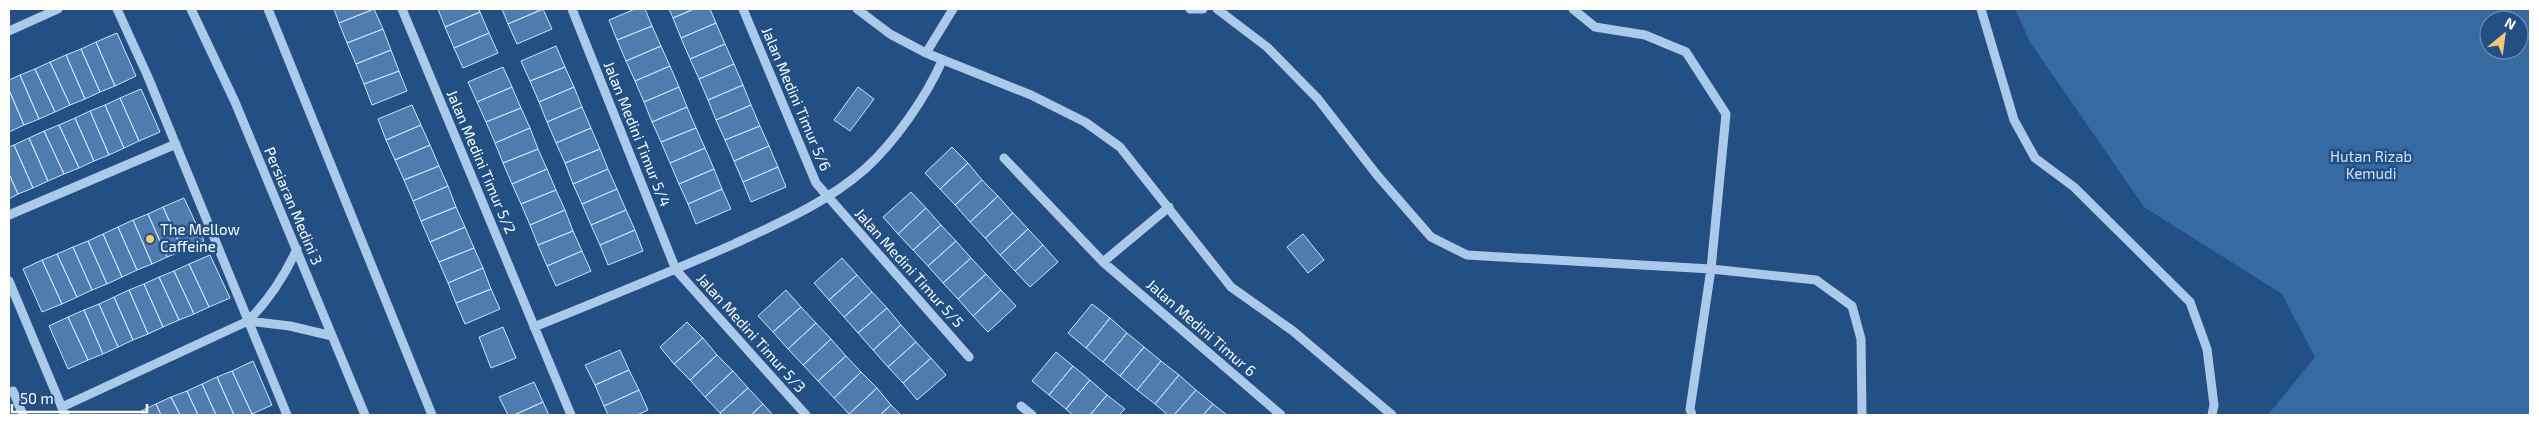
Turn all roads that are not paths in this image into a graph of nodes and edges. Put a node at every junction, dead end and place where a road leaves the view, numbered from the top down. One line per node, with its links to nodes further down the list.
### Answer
1 (58, 9): 15 (street)
2 (117, 9): 18 (street)
3 (191, 9): 23 (street, Persiaran Medini 3)
4 (268, 9): 38 (street)
5 (402, 9): 29 (street, Jalan Medini Timur 5/2)
6 (572, 9): 26 (street, Jalan Medini Timur 5/4)
7 (743, 9): 20 (street, Jalan Medini Timur 5/6)
8 (856, 9): 16 (street)
9 (953, 9): 16 (street)
10 (1190, 9): 11 (street)
11 (1203, 9)
12 (1217, 9): 25 (street)
13 (1573, 9): 25 (street)
14 (1981, 9): 46 (street)
15 (9, 31)
16 (926, 53): 17 (street)
17 (942, 61): 20 (street); 21 (street)
18 (176, 144): 22 (street); 28 (street)
19 (1004, 158): 24 (street, Jalan Medini Timur 6)
20 (827, 198): 26 (street); 31 (street, Jalan Medini Timur 5/5)
21 (1169, 207): 24 (street); 43 (street)
22 (9, 215)
23 (297, 249): 28 (street); 30 (street, Persiaran Medini 3)
24 (1103, 262): 42 (street, Jalan Medini Timur 6)
25 (1711, 269): 44 (street); 45 (street)
26 (676, 270): 29 (street); 40 (street, Jalan Medini Timur 5/3)
27 (9, 281): 34 (street)
28 (248, 321): 30 (street); 34 (street); 36 (street)
29 (534, 326): 39 (street, Jalan Medini Timur 5/2)
30 (332, 336): 37 (street, Persiaran Medini 3)
31 (969, 357)
32 (13, 391): 35 (street)
33 (1021, 406): 41 (street)
34 (64, 411)
35 (23, 415)
36 (287, 415)
37 (364, 415)
38 (432, 415)
39 (571, 415)
40 (806, 415)
41 (1032, 415)
42 (1281, 415)
43 (1392, 415)
44 (1692, 415)
45 (1862, 415)
46 (2212, 415)

